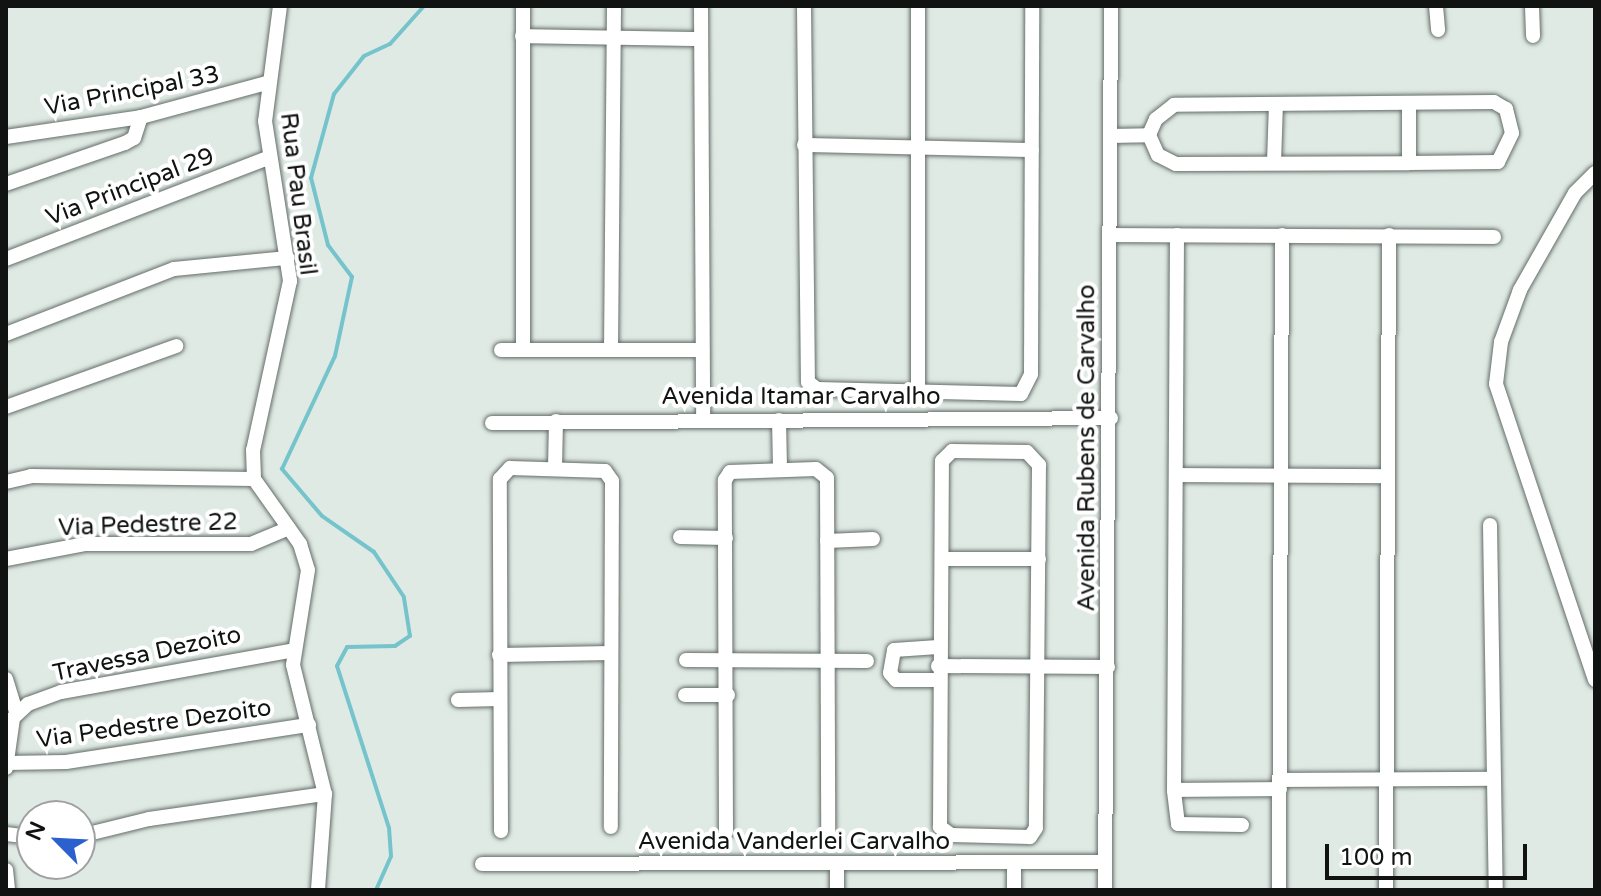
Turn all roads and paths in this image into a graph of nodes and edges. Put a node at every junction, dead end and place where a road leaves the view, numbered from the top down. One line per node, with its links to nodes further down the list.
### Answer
1 (280, 6): 16 (street, Rua Pau Brasil)
2 (523, 6): 12 (street)
3 (614, 6): 14 (street)
4 (701, 6): 15 (street)
5 (804, 6): 23 (street)
6 (918, 6): 24 (street)
7 (1032, 6): 25 (street)
8 (1111, 6): 21 (street, Avenida Rubens de Carvalho)
9 (1436, 6): 11 (street)
10 (1532, 6): 13 (street)
11 (1438, 30)
12 (522, 36): 14 (street); 41 (street)
13 (1533, 36)
14 (614, 39): 15 (street); 42 (street)
15 (701, 39): 43 (street)
16 (266, 83): 19 (street, Via Principal 33); 26 (street, Rua Pau Brasil)
17 (1409, 103): 18 (street); 28 (street); 28 (street)
18 (1276, 104): 20 (street); 27 (street)
19 (141, 117): 22 (street, Via Principal 33); 30 (street)
20 (1149, 135): 21 (street); 27 (street)
21 (1110, 136): 31 (street, Avenida Rubens de Carvalho)
22 (6, 137)
23 (804, 145): 24 (street); 44 (street)
24 (918, 147): 25 (street); 44 (street)
25 (1032, 150): 44 (street)
26 (270, 157): 36 (street, Rua Pau Brasil); 37 (street, Via Principal 29)
27 (1274, 163): 28 (street)
28 (1409, 163)
29 (1595, 173): 79 (street)
30 (6, 184)
31 (1110, 235): 32 (street); 46 (street, Avenida Rubens de Carvalho)
32 (1177, 235): 33 (street); 53 (street)
33 (1282, 235): 34 (street); 54 (street)
34 (1389, 235): 35 (street); 55 (street)
35 (1494, 237)
36 (287, 258): 38 (street); 56 (street, Rua Pau Brasil)
37 (6, 259)
38 (6, 334)
39 (176, 346): 45 (street)
40 (501, 350): 41 (street)
41 (523, 350): 42 (street)
42 (611, 350): 43 (street)
43 (702, 350): 47 (street)
44 (918, 391)
45 (6, 407)
46 (1111, 418): 48 (street, Avenida Itamar Carvalho); 75 (street, Avenida Rubens de Carvalho)
47 (703, 420): 48 (street, Avenida Itamar Carvalho); 49 (street, Avenida Itamar Carvalho)
48 (779, 420): 52 (street)
49 (556, 421): 50 (street, Avenida Itamar Carvalho); 51 (street)
50 (492, 423)
51 (555, 468): 69 (street); 70 (street)
52 (780, 469): 61 (street); 63 (street)
53 (1177, 475): 54 (street); 90 (street)
54 (1281, 475): 55 (street); 89 (street)
55 (1388, 476): 88 (street)
56 (254, 479): 57 (street); 59 (street)
57 (6, 482)
58 (1490, 525): 87 (street)
59 (289, 528): 64 (street, Via Pedestre 22); 68 (street)
60 (680, 537): 61 (street)
61 (726, 538): 72 (street)
62 (873, 539): 63 (street)
63 (827, 541): 73 (street)
64 (6, 559)
65 (942, 559): 66 (street); 66 (street); 67 (street)
66 (1039, 559): 76 (street)
67 (938, 647): 77 (street); 77 (street)
68 (294, 650): 84 (street, Travessa Dezoito); 85 (street)
69 (611, 653): 70 (street); 93 (street)
70 (499, 655): 82 (street)
71 (686, 660): 72 (street)
72 (729, 660): 73 (street); 81 (street)
73 (827, 661): 74 (street); 97 (street)
74 (867, 661)
75 (1108, 667): 76 (street); 98 (street, Avenida Rubens de Carvalho)
76 (1038, 668): 77 (street); 77 (street)
77 (938, 673)
78 (6, 679): 84 (street)
79 (1595, 680)
80 (685, 695): 81 (street)
81 (728, 695): 96 (street)
82 (500, 699): 83 (street); 94 (street)
83 (458, 700)
84 (16, 712): 86 (street)
85 (309, 725): 86 (street, Via Pedestre Dezoito); 91 (street)
86 (7, 765)
87 (1494, 779): 88 (street); 110 (street)
88 (1385, 781): 89 (street); 109 (street)
89 (1280, 784): 90 (street); 108 (street)
90 (1174, 790): 92 (street)
91 (325, 794): 95 (street); 104 (street)
92 (1242, 825)
93 (611, 827)
94 (501, 831)
95 (96, 832)
96 (726, 832)
97 (828, 836)
98 (1104, 862): 100 (street, Avenida Vanderlei Carvalho); 107 (street, Avenida Rubens de Carvalho)
99 (482, 864): 101 (street, Avenida Vanderlei Carvalho)
100 (1014, 864): 101 (street, Avenida Vanderlei Carvalho); 106 (street)
101 (837, 865): 105 (street)
102 (6, 870): 103 (street)
103 (8, 890)
104 (318, 890)
105 (837, 890)
106 (1014, 890)
107 (1105, 890)
108 (1279, 890)
109 (1386, 890)
110 (1496, 890)

